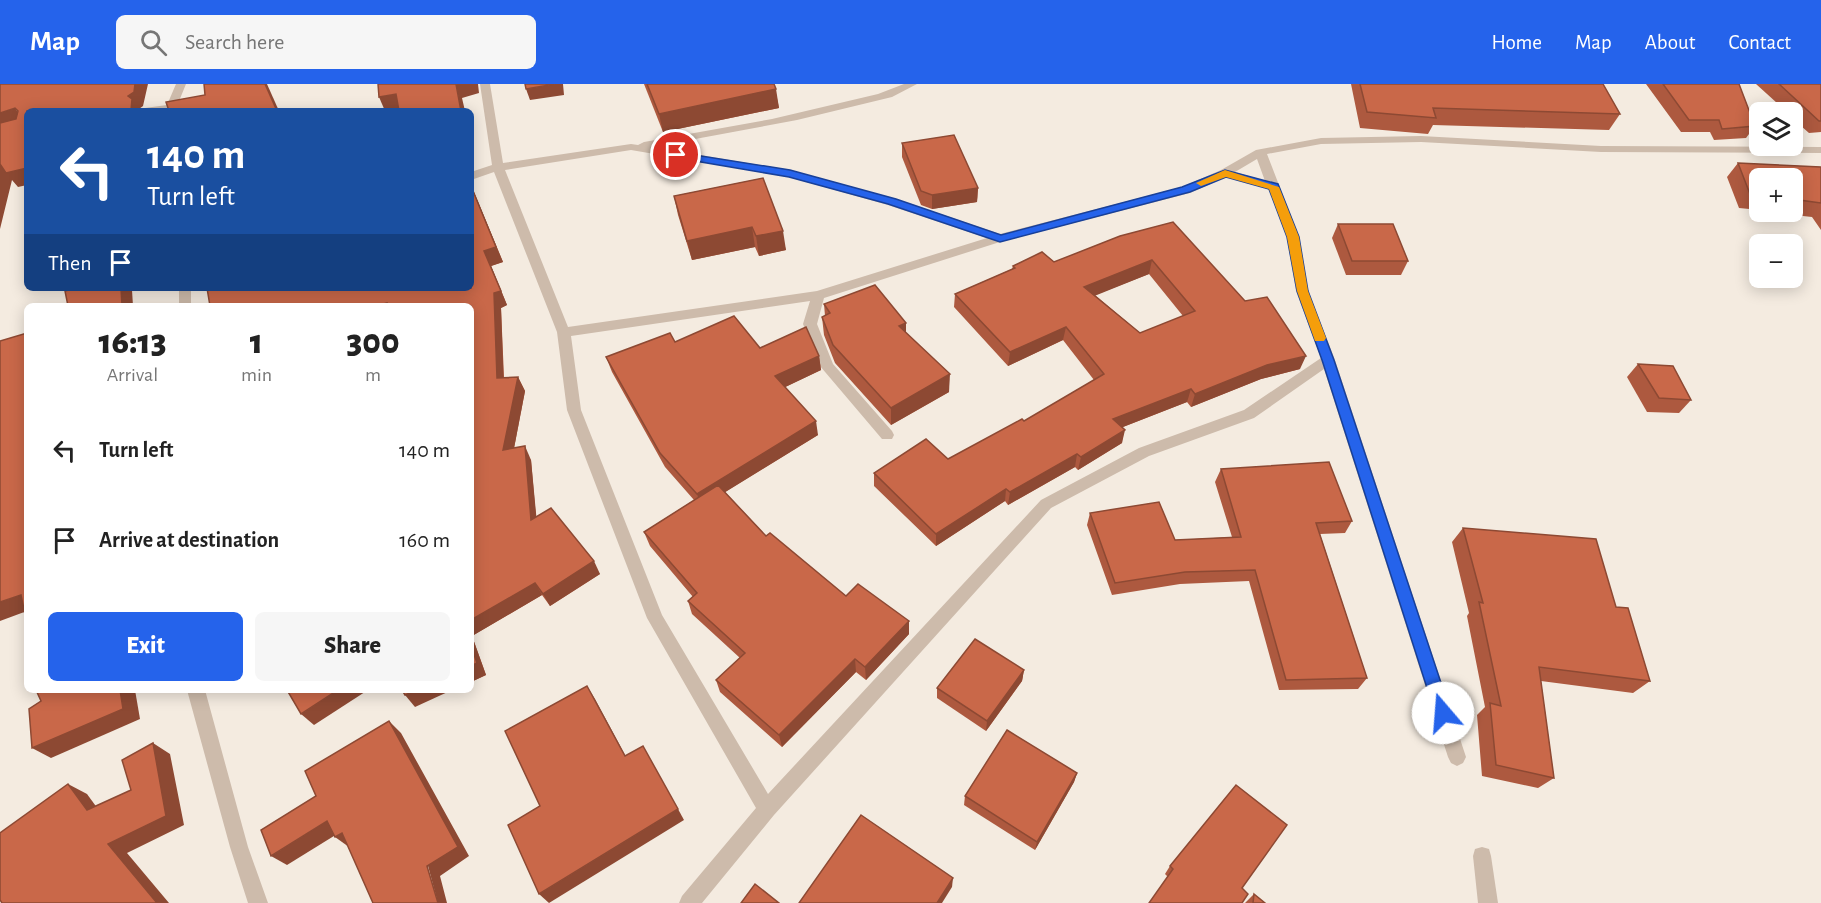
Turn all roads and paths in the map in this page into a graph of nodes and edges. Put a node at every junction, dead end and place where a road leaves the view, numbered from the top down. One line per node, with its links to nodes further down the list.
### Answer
1 (182, 84): 4 (street)
2 (486, 84): 8 (street)
3 (912, 84): 5 (street)
4 (170, 108)
5 (631, 147): 8 (street); 12 (street)
6 (1821, 150): 7 (street)
7 (1260, 152): 9 (street); 11 (street)
8 (498, 167): 10 (street); 14 (street)
9 (1225, 173): 11 (street); 12 (street)
10 (474, 175)
11 (1274, 187): 15 (street)
12 (1000, 238): 13 (street)
13 (818, 295): 14 (street); 16 (street)
14 (564, 332): 19 (street)
15 (1328, 360): 18 (street); 19 (street)
16 (887, 435)
17 (197, 693): 21 (street)
18 (1458, 757)
19 (767, 809): 22 (street)
20 (1482, 856): 23 (street)
21 (258, 903)
22 (689, 903)
23 (1488, 903)

